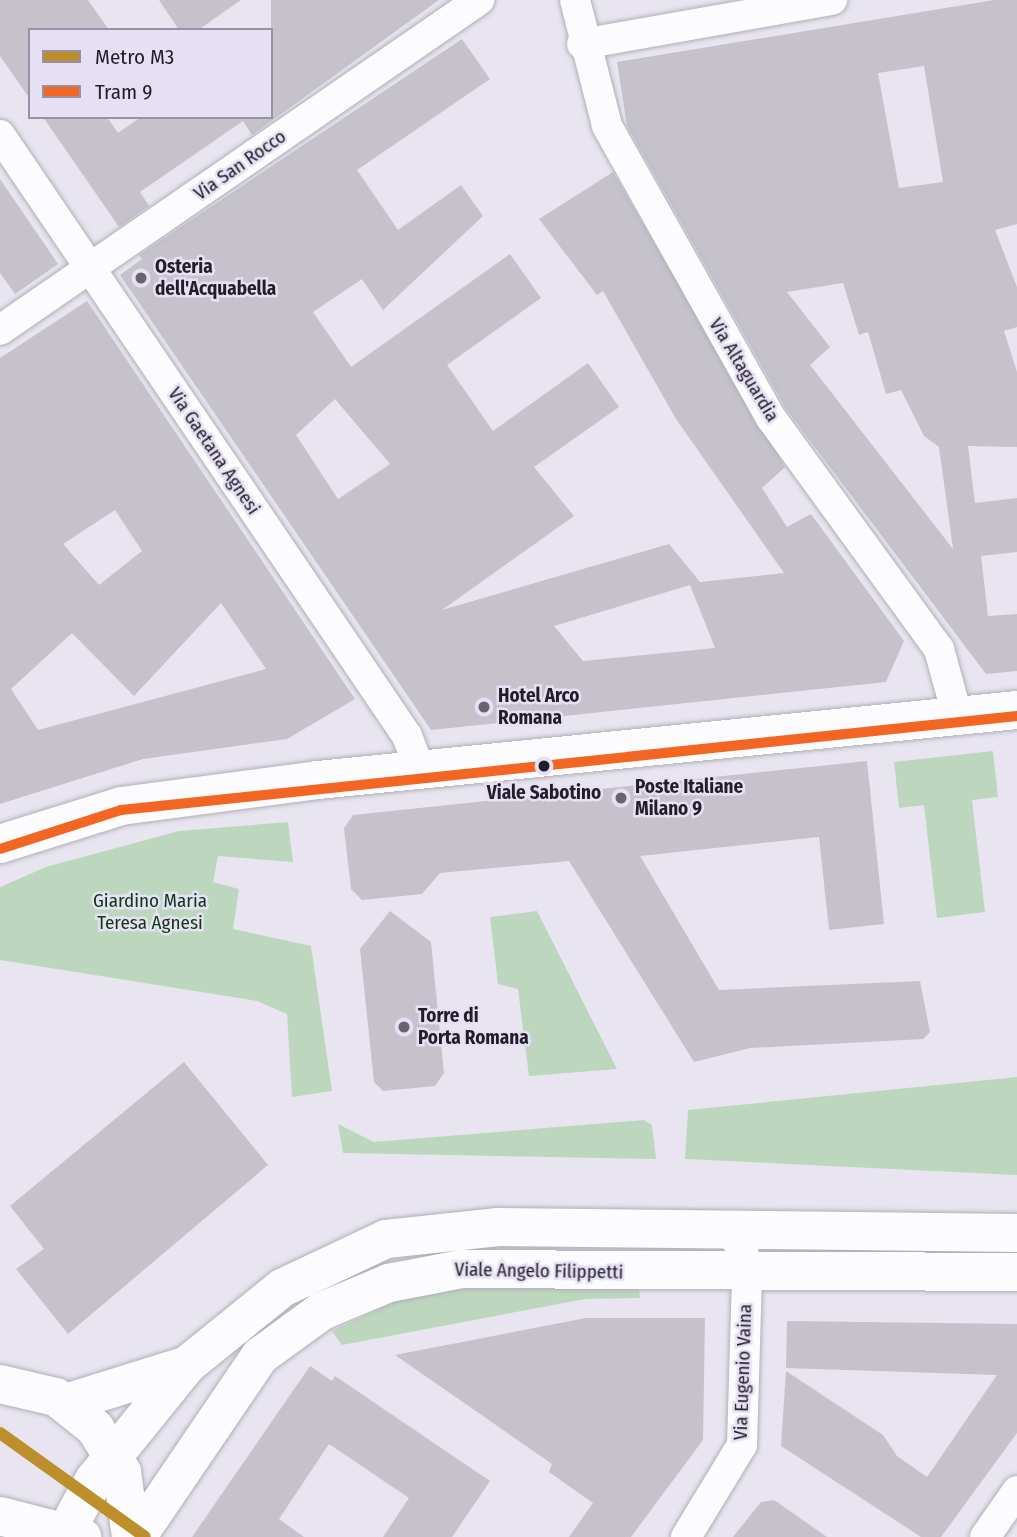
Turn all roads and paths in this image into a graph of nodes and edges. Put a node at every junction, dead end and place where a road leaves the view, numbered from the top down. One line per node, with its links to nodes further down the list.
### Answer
1 (479, 0): 6 (street, Via San Rocco)
2 (575, 0): 4 (street, Via Altaguardia)
3 (832, 0): 4 (street)
4 (582, 44): 9 (street, Via Altaguardia)
5 (0, 135): 6 (street, Via Gaetana Agnesi)
6 (89, 269): 7 (street, Via San Rocco); 10 (street, Via Gaetana Agnesi)
7 (0, 330)
8 (1017, 710): 9 (main road)
9 (957, 715): 10 (main road)
10 (421, 772): 11 (main road)
11 (0, 844)
12 (730, 1230): 13 (main road); 15 (street); 16 (main road)
13 (1017, 1233)
14 (1017, 1272): 15 (main road, Viale Angelo Filippetti)
15 (747, 1275): 24 (main road, Viale Angelo Filippetti); 25 (street, Via Eugenio Vaina)
16 (187, 1366): 18 (main road); 19 (main road)
17 (4, 1389): 18 (main road)
18 (66, 1403): 19 (main road)
19 (114, 1453): 22 (main road); 23 (main road)
20 (1017, 1491): 26 (street)
21 (0, 1516): 22 (main road)
22 (70, 1536)
23 (131, 1537)
24 (137, 1537)
25 (686, 1537)
26 (985, 1537)

